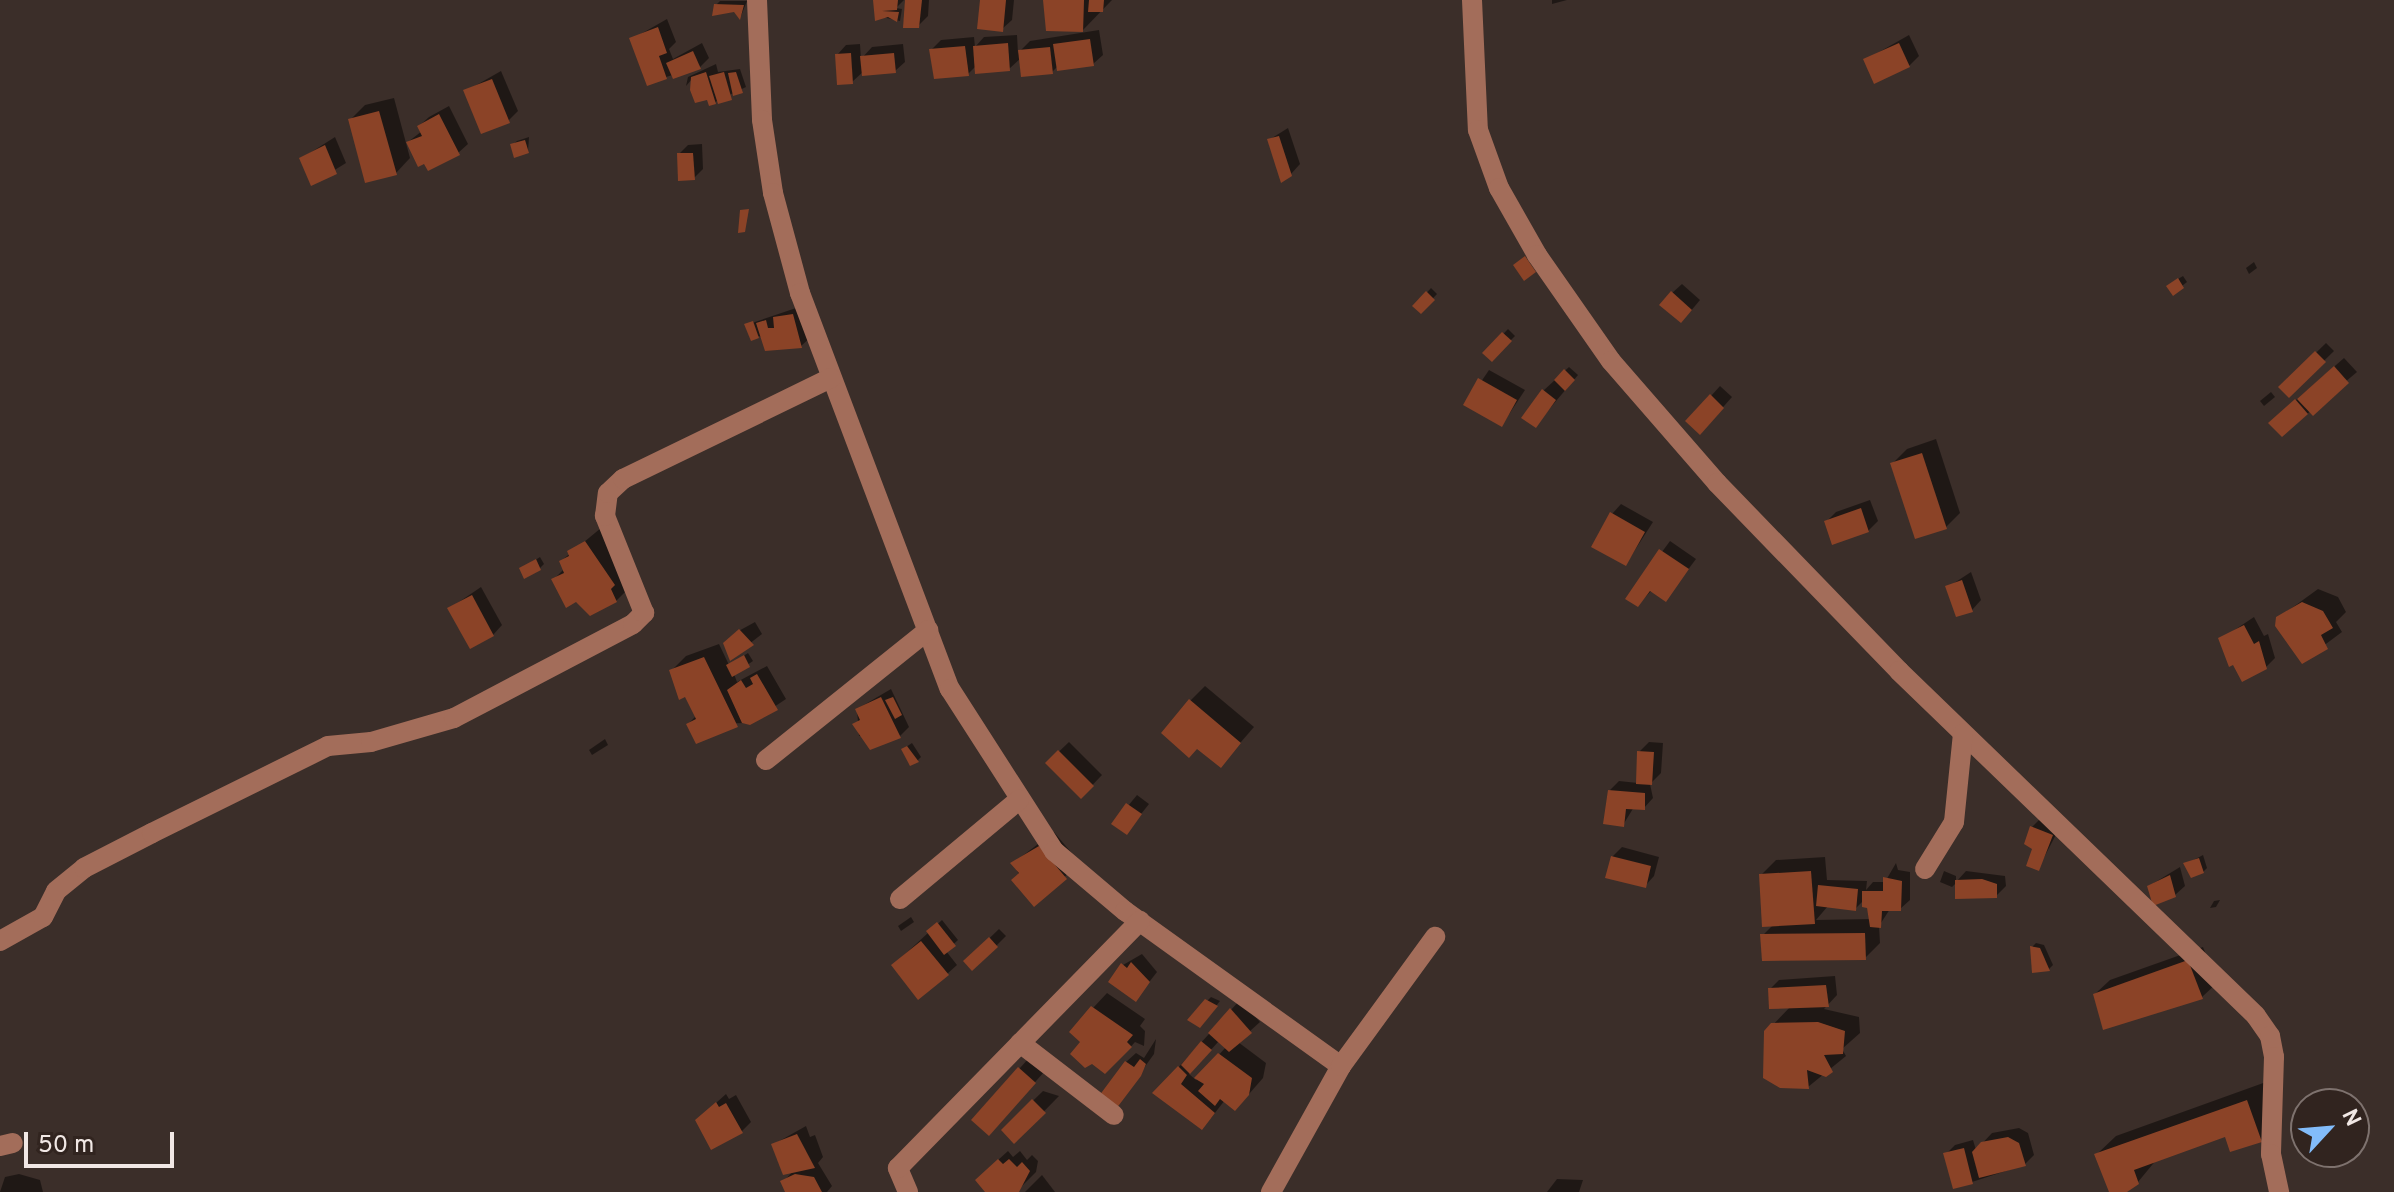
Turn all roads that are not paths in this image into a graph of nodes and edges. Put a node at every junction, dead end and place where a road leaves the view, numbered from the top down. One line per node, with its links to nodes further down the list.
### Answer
1 (757, 0): 3 (street)
2 (1472, 0): 5 (street)
3 (831, 378): 4 (street); 12 (street)
4 (928, 630): 6 (street); 7 (street)
5 (1963, 733): 8 (street); 18 (street)
6 (766, 760)
7 (1019, 800): 9 (street); 10 (street)
8 (1925, 869)
9 (900, 899)
10 (1140, 921): 13 (street); 14 (street)
11 (1435, 937): 14 (street)
12 (0, 941)
13 (1020, 1043): 15 (street); 16 (street)
14 (1341, 1066): 17 (street)
15 (1114, 1115)
16 (908, 1192)
17 (1271, 1192)
18 (2279, 1192)

